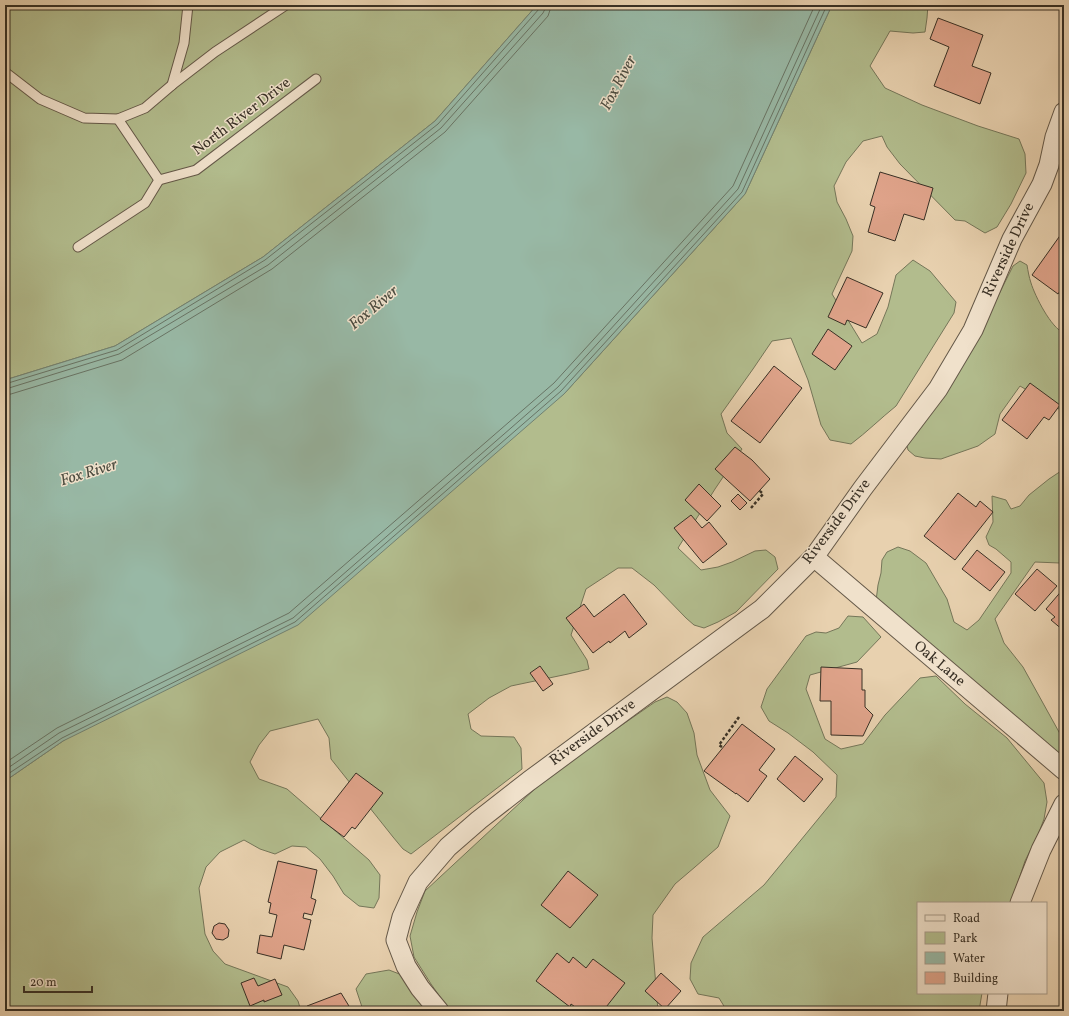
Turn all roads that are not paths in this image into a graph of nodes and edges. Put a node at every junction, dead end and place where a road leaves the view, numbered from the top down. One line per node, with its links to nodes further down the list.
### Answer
1 (188, 5): 5 (lane)
2 (286, 5): 5 (lane)
3 (5, 72): 7 (lane)
4 (316, 79): 9 (lane, North River Drive)
5 (172, 85): 7 (lane)
6 (1064, 112): 8 (street, Riverside Drive)
7 (118, 119): 9 (lane)
8 (1059, 140): 11 (street, Riverside Drive)
9 (159, 180): 10 (lane)
10 (78, 247)
11 (814, 557): 12 (street, Oak Lane); 16 (street, Riverside Drive)
12 (1064, 770)
13 (1064, 804): 14 (street)
14 (1020, 902)
15 (998, 994): 17 (street)
16 (439, 1011)
17 (996, 1011)

